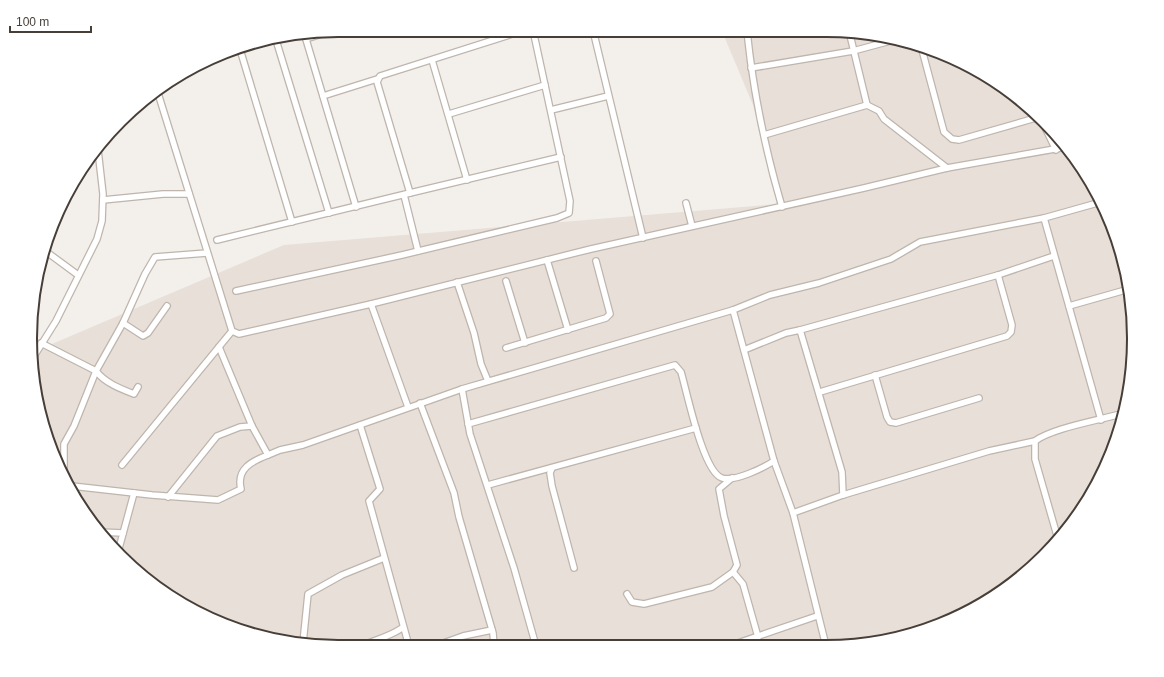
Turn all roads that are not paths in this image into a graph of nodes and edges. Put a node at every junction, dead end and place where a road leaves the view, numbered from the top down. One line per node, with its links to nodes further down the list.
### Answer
1 (503, 37): 12 (street)
2 (534, 37): 15 (street)
3 (595, 37): 18 (street)
4 (748, 37): 13 (street)
5 (306, 39): 17 (street)
6 (851, 39): 9 (street)
7 (883, 43): 9 (street)
8 (277, 44): 39 (street)
9 (853, 50): 13 (street); 19 (street)
10 (241, 53): 41 (street)
11 (923, 53): 22 (street)
12 (432, 60): 14 (street); 21 (street)
13 (751, 68): 23 (street)
14 (377, 79): 17 (street); 31 (street)
15 (545, 84): 20 (street); 21 (street)
16 (159, 96): 32 (street)
17 (323, 96): 38 (street)
18 (608, 96): 20 (street); 43 (street)
19 (867, 105): 23 (street); 29 (street)
20 (551, 110): 28 (street)
21 (449, 114): 30 (street)
22 (1032, 119)
23 (764, 135): 37 (street)
24 (1049, 137): 26 (street)
25 (1060, 149): 26 (street)
26 (1056, 150): 29 (street)
27 (99, 156): 34 (street)
28 (561, 157): 30 (street); 45 (street)
29 (946, 168): 37 (street)
30 (467, 180): 31 (street)
31 (410, 193): 33 (street)
32 (189, 194): 34 (street); 46 (street)
33 (404, 195): 38 (street); 45 (street)
34 (103, 200): 51 (street)
35 (686, 203): 42 (street)
36 (1095, 204): 40 (street)
37 (782, 206): 42 (street)
38 (356, 207): 39 (street)
39 (329, 213): 41 (street)
40 (1044, 218): 48 (street); 60 (street)
41 (292, 222): 44 (street)
42 (692, 226): 43 (street)
43 (642, 238): 49 (street)
44 (217, 240)
45 (418, 251): 56 (street)
46 (207, 253): 61 (street); 64 (street)
47 (49, 254): 51 (street)
48 (1054, 256): 52 (street); 59 (street)
49 (547, 260): 54 (street); 62 (street)
50 (596, 261): 62 (street)
51 (78, 275): 65 (street)
52 (998, 275): 63 (street); 72 (street)
53 (506, 281): 66 (street)
54 (457, 282): 57 (street); 73 (street)
55 (1123, 291): 59 (street)
56 (236, 292)
57 (372, 304): 64 (street); 79 (street)
58 (167, 306): 61 (street)
59 (1069, 306): 81 (street)
60 (733, 310): 70 (street); 73 (street)
61 (123, 323): 71 (street)
62 (568, 330): 66 (street)
63 (800, 330): 70 (street); 76 (street)
64 (232, 331): 67 (street)
65 (41, 343): 69 (street); 71 (street)
66 (525, 343): 68 (street)
67 (219, 347): 84 (street); 90 (street)
68 (506, 348)
69 (38, 349)
70 (744, 350): 88 (street)
71 (96, 371): 74 (street); 89 (street)
72 (875, 375): 76 (street); 77 (street)
73 (488, 381): 75 (street)
74 (138, 387)
75 (462, 389): 78 (street); 82 (street)
76 (820, 392): 96 (street)
77 (978, 398)
78 (420, 403): 79 (street); 109 (street)
79 (408, 407): 83 (street)
80 (1117, 415): 81 (street)
81 (1101, 420): 86 (street)
82 (468, 424): 85 (street); 93 (street)
83 (360, 425): 87 (street); 103 (street)
84 (252, 426): 87 (street); 97 (street)
85 (696, 428): 91 (street); 92 (street)
86 (1035, 441): 96 (street); 100 (street)
87 (268, 455): 97 (street)
88 (774, 461): 92 (street); 98 (street)
89 (64, 463)
90 (122, 465)
91 (552, 468): 93 (street); 104 (street)
92 (732, 478): 105 (street)
93 (488, 485): 116 (street)
94 (76, 486): 95 (street)
95 (134, 493): 97 (street); 101 (street)
96 (843, 495): 98 (street)
97 (168, 496)
98 (793, 513): 107 (street)
99 (108, 532): 101 (street)
100 (1056, 532)
101 (123, 533): 102 (street)
102 (120, 546)
103 (384, 558): 108 (street); 110 (street)
104 (574, 568)
105 (733, 572): 106 (street); 111 (street)
106 (627, 594)
107 (817, 616): 111 (street); 118 (street)
108 (402, 628): 112 (street); 113 (street)
109 (492, 630): 114 (street); 115 (street)
110 (304, 637)
111 (758, 637): 117 (street)
112 (374, 640)
113 (407, 640)
114 (452, 640)
115 (493, 640)
116 (534, 640)
117 (748, 640)
118 (824, 640)

